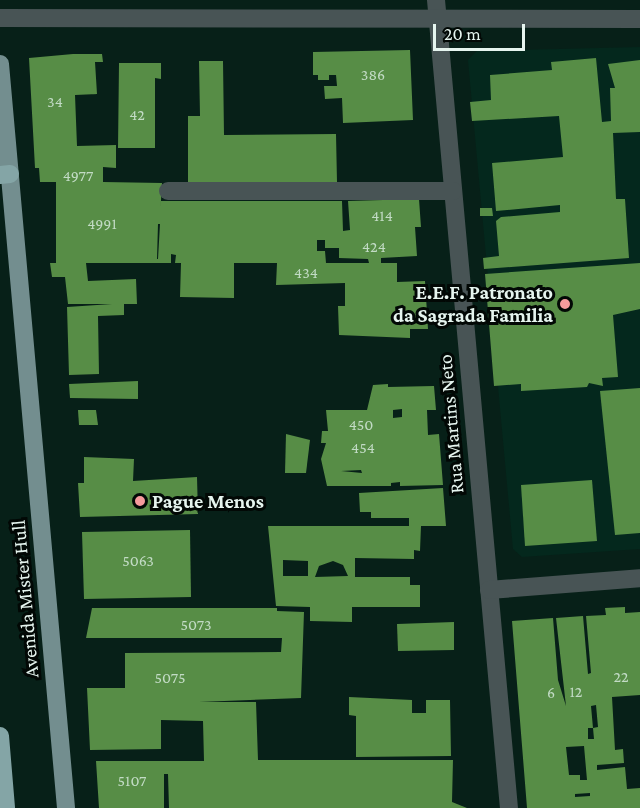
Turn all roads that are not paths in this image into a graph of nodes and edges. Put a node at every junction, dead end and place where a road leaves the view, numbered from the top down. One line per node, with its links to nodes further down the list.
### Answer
1 (436, 0): 4 (street, Rua Martins Neto)
2 (0, 18): 4 (street)
3 (640, 19): 4 (street)
4 (438, 22): 8 (street, Rua Martins Neto)
5 (0, 64): 6 (main road, Avenida Mister Hull)
6 (5, 174): 13 (main road, Avenida Mister Hull)
7 (168, 190): 8 (street)
8 (453, 191): 10 (street, Rua Martins Neto)
9 (640, 578): 10 (street)
10 (489, 590): 14 (street, Rua Martins Neto)
11 (0, 736): 12 (highway)
12 (6, 808)
13 (66, 808)
14 (509, 808)

